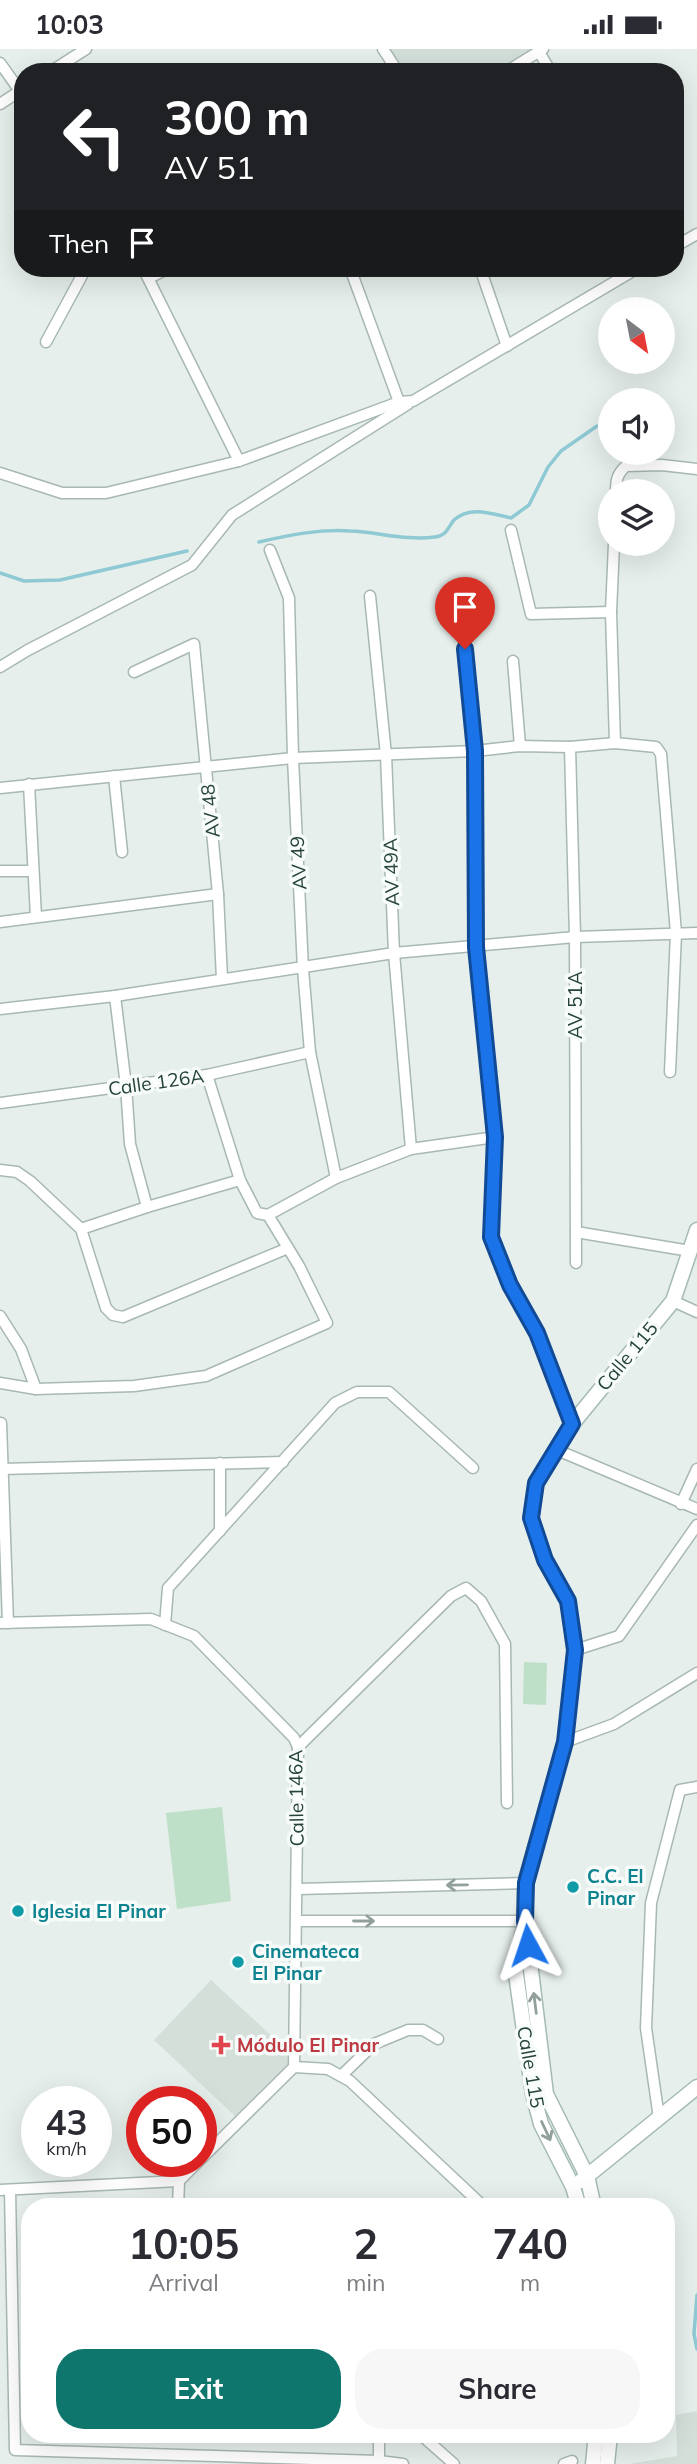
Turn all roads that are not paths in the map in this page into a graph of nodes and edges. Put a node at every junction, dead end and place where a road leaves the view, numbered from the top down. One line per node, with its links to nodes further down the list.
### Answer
1 (86, 49): 4 (street)
2 (541, 50): 5 (street)
3 (0, 63): 6 (street)
4 (64, 63)
5 (520, 63)
6 (14, 80)
7 (81, 277): 12 (street)
8 (353, 277): 15 (street)
9 (483, 277): 13 (street)
10 (623, 277): 13 (street)
11 (149, 278): 16 (street)
12 (46, 342)
13 (507, 346): 14 (street)
14 (413, 401): 15 (street); 27 (street)
15 (399, 402): 16 (street)
16 (239, 461): 18 (street)
17 (697, 469): 19 (street)
18 (0, 474)
19 (616, 479)
20 (511, 530): 25 (street)
21 (270, 550): 34 (street, AV 49)
22 (613, 556): 25 (street)
23 (370, 596): 33 (street, AV 49A)
24 (460, 599): 32 (street)
25 (611, 612): 29 (street)
26 (513, 661): 30 (street)
27 (0, 667)
28 (134, 672): 35 (street, AV 48)
29 (615, 743): 31 (street); 45 (street)
30 (520, 746): 31 (street); 32 (street)
31 (570, 747): 47 (street, AV 51A)
32 (475, 751): 33 (street); 48 (street)
33 (386, 755): 34 (street); 49 (street, AV 49A)
34 (293, 758): 35 (street); 50 (street, AV 49)
35 (205, 766): 36 (street); 42 (street, AV 48)
36 (114, 776): 37 (street); 39 (street)
37 (29, 784): 38 (street); 41 (street)
38 (0, 787)
39 (122, 852)
40 (0, 871): 41 (street)
41 (33, 871): 43 (street)
42 (218, 894): 43 (street); 51 (street, AV 48)
43 (36, 917): 44 (street)
44 (0, 922)
45 (676, 933): 46 (street); 47 (street); 55 (street)
46 (697, 933)
47 (575, 937): 48 (street); 68 (street, AV 51A)
48 (476, 947): 49 (street); 59 (street)
49 (394, 953): 50 (street); 60 (street, AV 49A)
50 (303, 968): 51 (street); 54 (street, AV 49)
51 (222, 979): 52 (street)
52 (115, 996): 53 (street); 57 (street)
53 (0, 1009)
54 (310, 1052): 56 (street, Calle 126A); 62 (street, AV 49)
55 (670, 1072)
56 (207, 1075): 57 (street, Calle 126A); 63 (street)
57 (126, 1086): 58 (street, Calle 126A); 64 (street)
58 (0, 1104)
59 (495, 1137): 60 (street); 78 (street)
60 (411, 1149): 62 (street)
61 (0, 1170): 66 (street)
62 (336, 1178): 65 (street)
63 (240, 1180): 64 (street); 65 (street)
64 (147, 1207): 66 (street)
65 (268, 1215): 69 (street)
66 (81, 1229): 69 (street)
67 (697, 1230): 70 (main road, Calle 115)
68 (576, 1233): 70 (street); 71 (street, AV 51A)
69 (288, 1248): 76 (street)
70 (690, 1251): 72 (main road, Calle 115)
71 (576, 1263)
72 (673, 1301): 73 (street); 78 (main road, Calle 115)
73 (697, 1312)
74 (0, 1316): 76 (street)
75 (0, 1383): 76 (street)
76 (36, 1389)
77 (1, 1423): 83 (street)
78 (572, 1424): 79 (main road, Calle 115)
79 (557, 1450): 85 (street); 91 (main road, Calle 115)
80 (283, 1462): 81 (street); 82 (street); 88 (street)
81 (220, 1463): 83 (street); 88 (street)
82 (473, 1468)
83 (1, 1469): 89 (street)
84 (697, 1469): 85 (street)
85 (681, 1504): 86 (street)
86 (697, 1509)
87 (697, 1525): 91 (street)
88 (220, 1531): 90 (street)
89 (4, 1623): 90 (street, Calle 146A)
90 (165, 1625): 94 (street, Calle 146A)
91 (575, 1650): 93 (main road, Calle 115)
92 (697, 1673): 93 (street)
93 (565, 1742): 97 (main road, Calle 115)
94 (298, 1747): 96 (street); 98 (street, Calle 146A)
95 (697, 1787): 105 (street)
96 (507, 1803)
97 (526, 1883): 98 (street, one-way to 98); 100 (main road, Calle 115)
98 (298, 1889): 99 (street, Calle 146A)
99 (296, 1921): 100 (street, one-way to 100); 102 (street, Calle 146A)
100 (525, 1921): 107 (main road, Calle 115, one-way to 100); 110 (main road, Calle 115, one-way to 110)
101 (438, 2039): 103 (street)
102 (294, 2067): 103 (street); 106 (street)
103 (341, 2075): 113 (street)
104 (697, 2087): 105 (main road)
105 (659, 2118): 107 (main road)
106 (217, 2143)
107 (587, 2176): 110 (main road); 115 (main road, Calle 115)
108 (183, 2177): 109 (street)
109 (179, 2181): 111 (street); 112 (street)
110 (573, 2187): 114 (main road, Calle 115)
111 (5, 2190): 120 (street)
112 (178, 2198)
113 (474, 2198)
114 (576, 2198)
115 (592, 2198)
116 (379, 2443): 120 (street)
117 (430, 2443): 122 (street)
118 (595, 2443): 123 (main road)
119 (609, 2443): 124 (main road)
120 (379, 2461): 121 (street)
121 (403, 2464)
122 (454, 2464)
123 (593, 2464)
124 (607, 2464)

